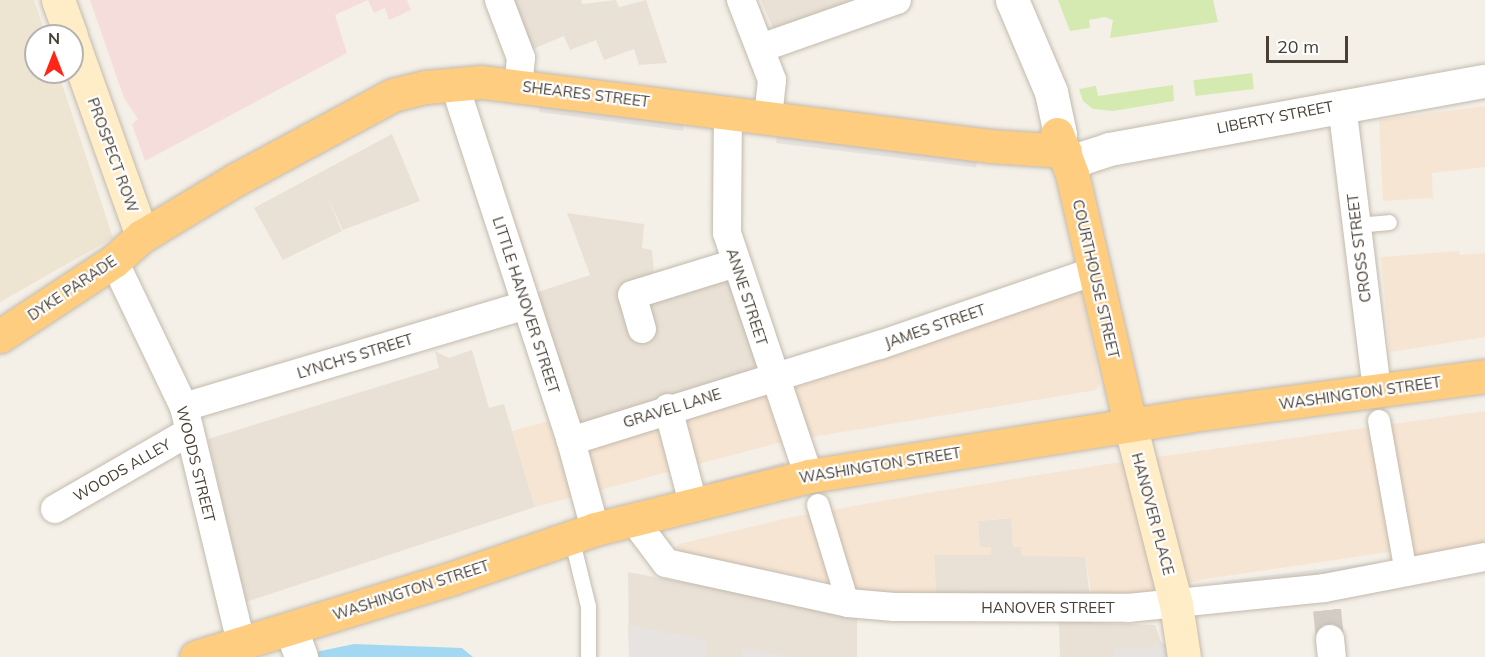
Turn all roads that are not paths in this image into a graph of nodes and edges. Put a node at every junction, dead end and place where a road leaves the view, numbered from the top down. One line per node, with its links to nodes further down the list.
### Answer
1 (58, 0): 6 (main road, PROSPECT ROW)
2 (499, 0): 11 (street)
3 (741, 0): 7 (street)
4 (897, 0): 7 (street)
5 (1012, 0): 15 (street)
6 (66, 24)
7 (761, 48): 14 (street)
8 (84, 74): 18 (main road, PROSPECT ROW)
9 (1485, 81): 12 (street, LIBERTY STREET)
10 (454, 82): 11 (highway, SHEARES STREET); 18 (highway, SHEARES STREET); 22 (street, LITTLE HANOVER STREET)
11 (518, 86): 13 (highway, SHEARES STREET)
12 (1342, 105): 15 (street, LIBERTY STREET); 17 (street, CROSS STREET)
13 (728, 111): 14 (highway, SHEARES STREET); 20 (street, ANNE STREET)
14 (780, 118): 15 (highway, SHEARES STREET)
15 (1065, 151): 21 (highway, COURTHOUSE STREET)
16 (1389, 222): 17 (lane)
17 (1356, 225): 27 (street, CROSS STREET)
18 (142, 236): 19 (highway, DYKE PARADE)
19 (114, 261): 24 (highway, DYKE PARADE); 29 (street, WOODS STREET)
20 (736, 263): 23 (street); 26 (street, ANNE STREET)
21 (1095, 271): 26 (street, JAMES STREET); 30 (highway, COURTHOUSE STREET)
22 (526, 304): 29 (street, LYNCH'S STREET); 31 (street, LITTLE HANOVER STREET)
23 (642, 329)
24 (0, 336)
25 (1485, 376): 27 (highway, WASHINGTON STREET)
26 (773, 378): 28 (street, GRAVEL LANE); 32 (street, ANNE STREET)
27 (1378, 406): 30 (highway, WASHINGTON STREET); 38 (street)
28 (668, 408): 31 (street, GRAVEL LANE); 33 (street)
29 (186, 419): 34 (street, WOODS ALLEY); 41 (street, WOODS STREET)
30 (1130, 424): 32 (highway, WASHINGTON STREET); 39 (main road, HANOVER PLACE)
31 (571, 441): 36 (street, LITTLE HANOVER STREET)
32 (814, 490): 33 (highway, WASHINGTON STREET); 40 (street)
33 (693, 503): 35 (highway, WASHINGTON STREET)
34 (55, 509)
35 (633, 519): 36 (highway, WASHINGTON STREET); 40 (street, HANOVER STREET)
36 (583, 533): 42 (highway, WASHINGTON STREET); 44 (lane)
37 (1485, 557): 38 (street, HANOVER STREET)
38 (1406, 573): 39 (street, HANOVER STREET)
39 (1176, 604): 40 (street, HANOVER STREET); 45 (main road, HANOVER PLACE)
40 (865, 610)
41 (241, 642): 42 (highway, WASHINGTON STREET); 43 (highway, WASHINGTON STREET)
42 (298, 647)
43 (196, 657)
44 (588, 657)
45 (1184, 657)

